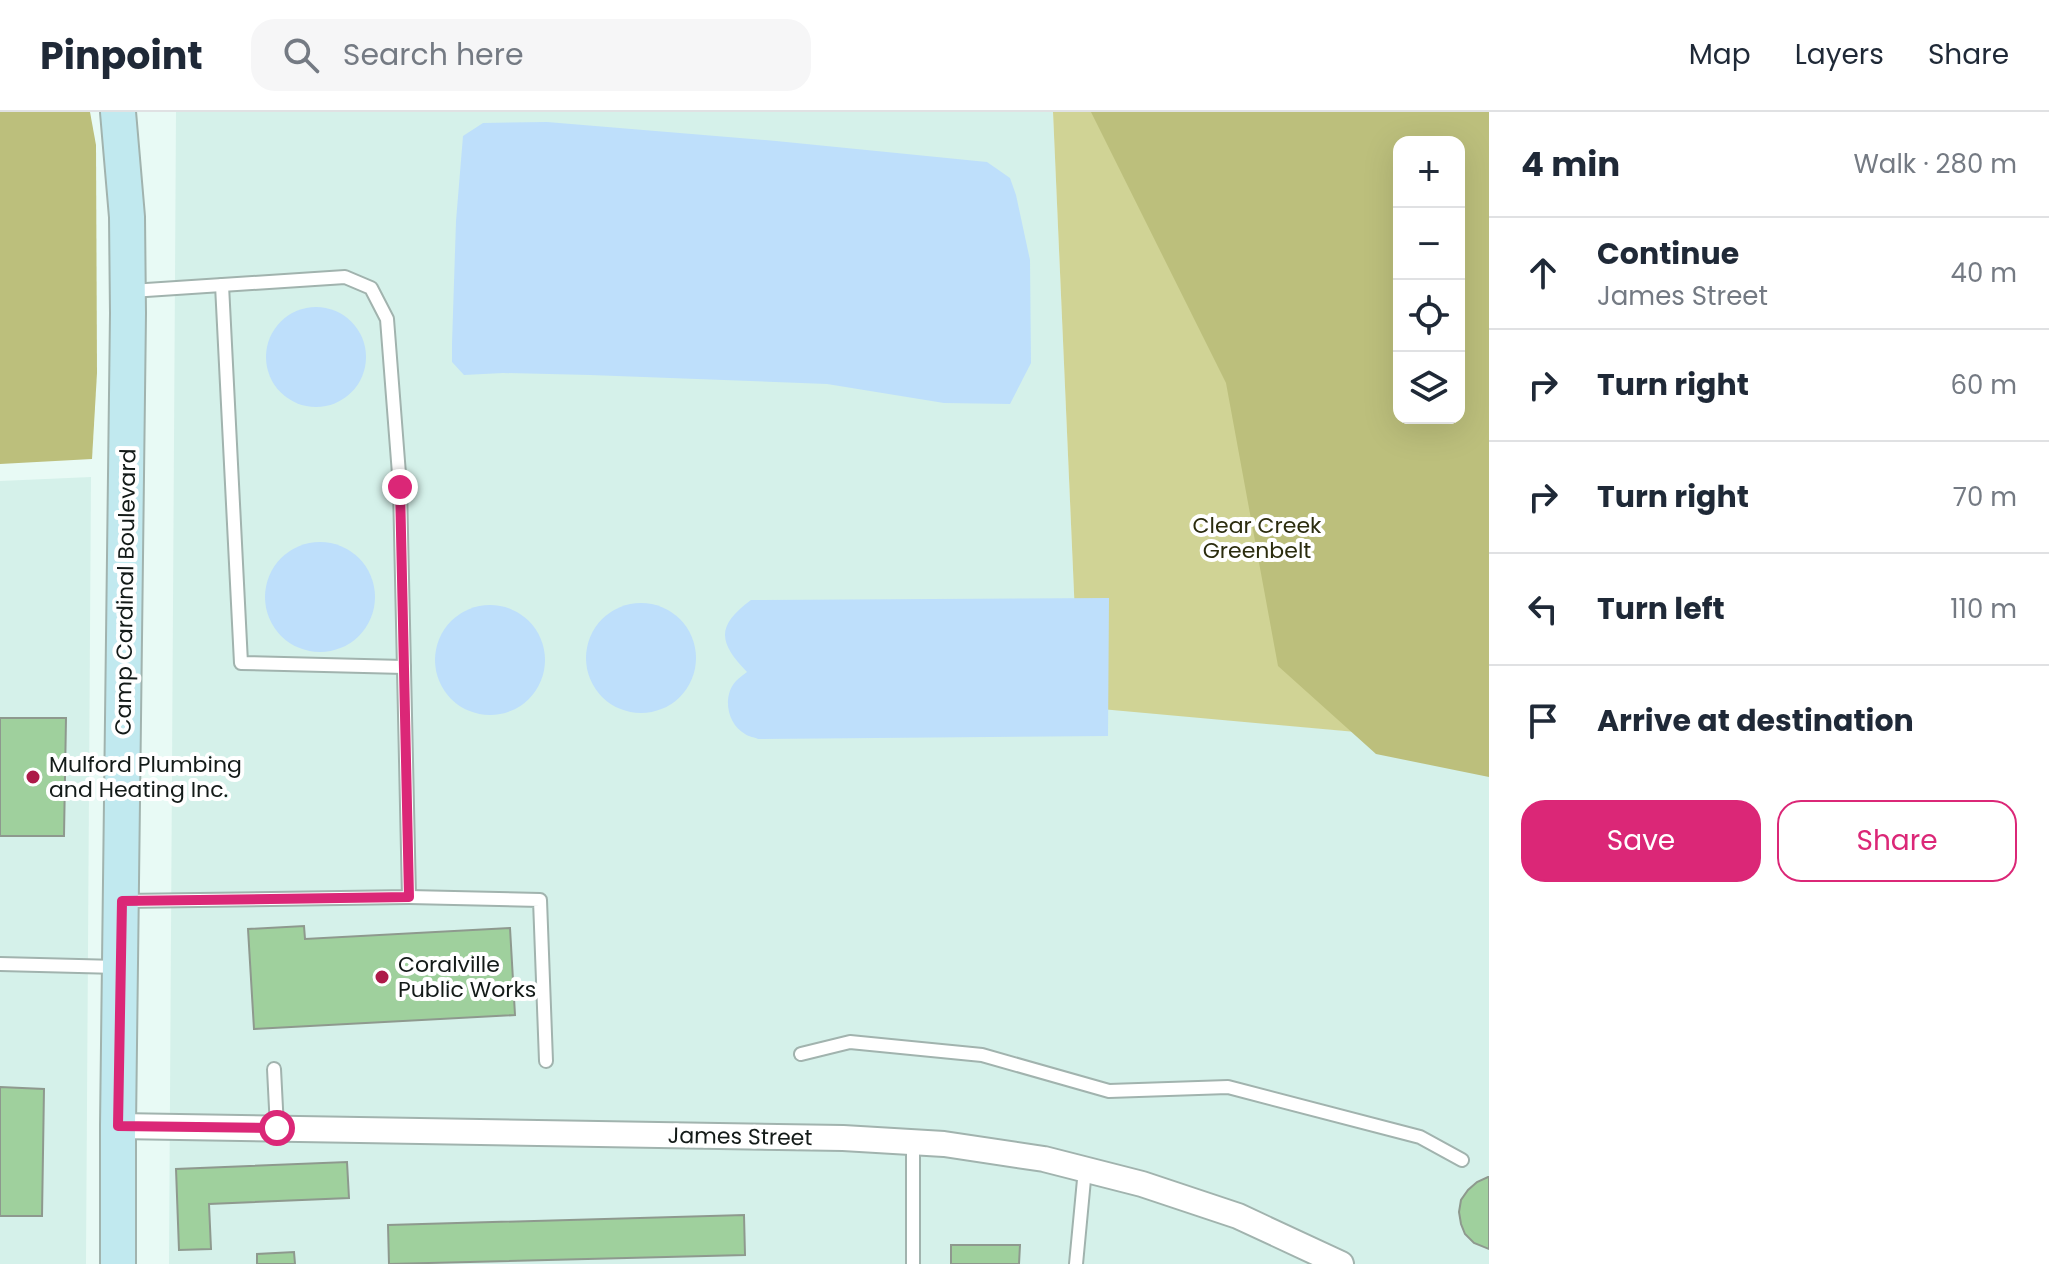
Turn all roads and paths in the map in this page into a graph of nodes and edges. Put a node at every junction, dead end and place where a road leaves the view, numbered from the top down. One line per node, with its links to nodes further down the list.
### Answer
1 (118, 112): 3 (street, Camp Cardinal Boulevard)
2 (222, 285): 3 (lane); 4 (lane); 4 (lane)
3 (128, 291): 6 (street, Camp Cardinal Boulevard)
4 (404, 667): 5 (lane)
5 (409, 897): 6 (lane); 10 (lane)
6 (122, 901): 8 (street, Camp Cardinal Boulevard)
7 (0, 964): 8 (lane)
8 (121, 967): 12 (street, Camp Cardinal Boulevard)
9 (801, 1054): 15 (lane)
10 (546, 1061)
11 (274, 1069): 13 (lane)
12 (118, 1126): 13 (street, James Street); 17 (street, Camp Cardinal Boulevard)
13 (277, 1128): 14 (street, James Street)
14 (913, 1142): 16 (street, James Street); 18 (lane)
15 (1462, 1160)
16 (1085, 1169): 19 (lane); 20 (street, James Street)
17 (118, 1264)
18 (913, 1264)
19 (1076, 1264)
20 (1341, 1264)

